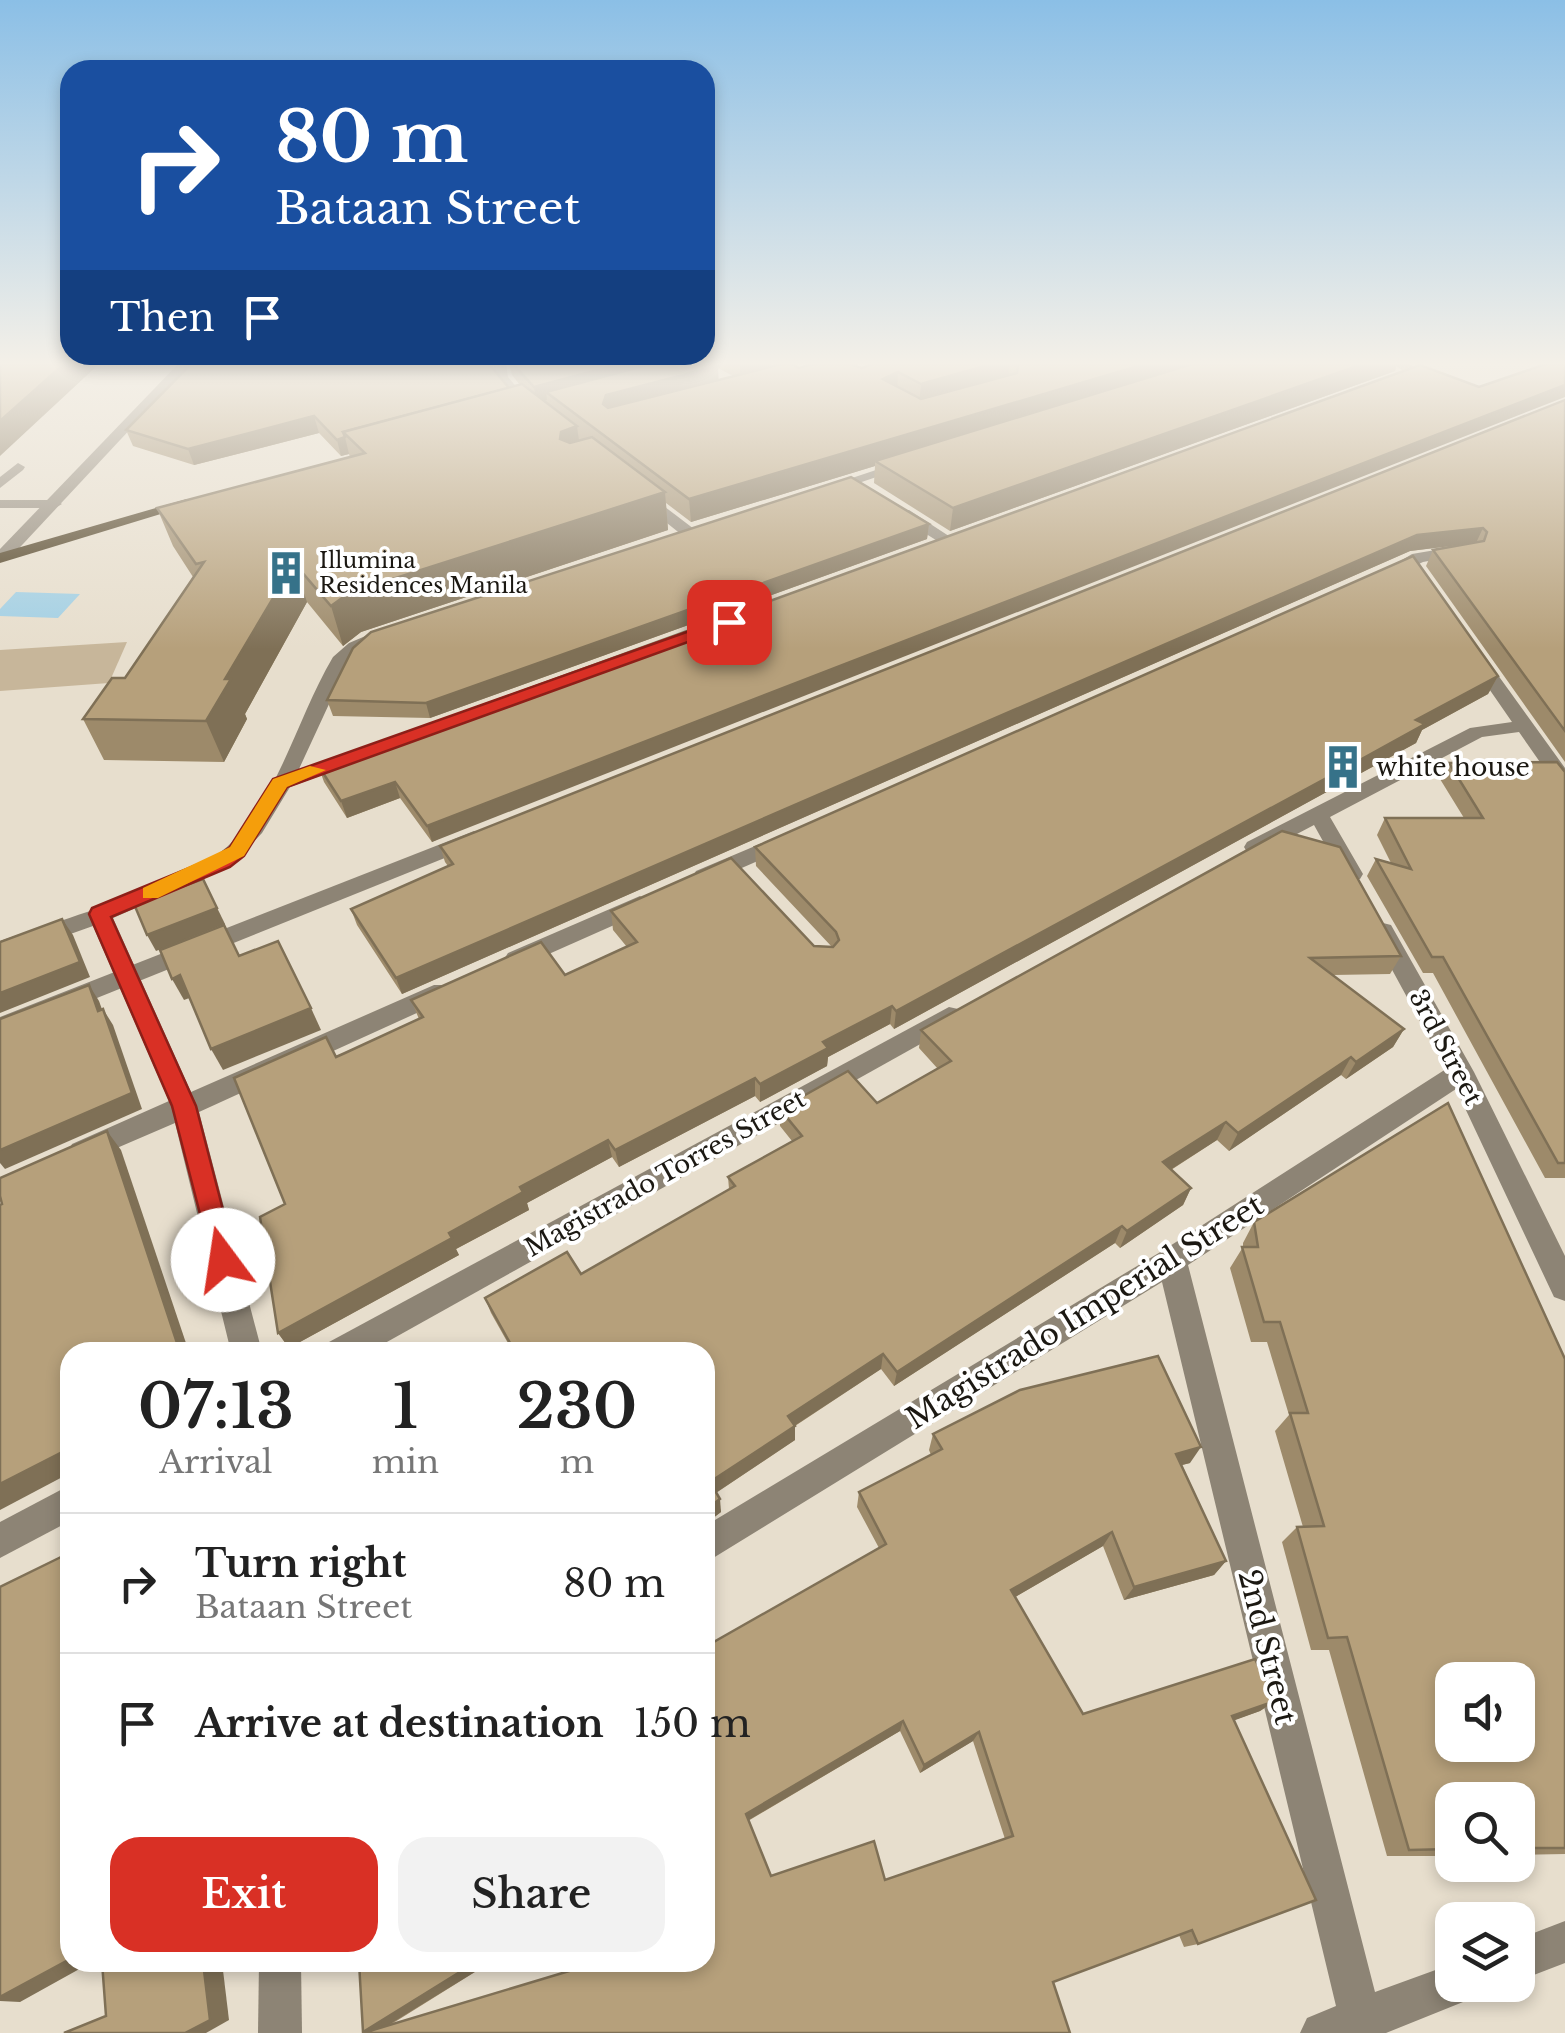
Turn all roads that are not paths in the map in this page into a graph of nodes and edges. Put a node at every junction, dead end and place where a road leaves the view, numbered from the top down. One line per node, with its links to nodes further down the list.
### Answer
1 (97, 459): 12 (street)
2 (925, 459): 4 (street)
3 (18, 467): 5 (lane)
4 (852, 481): 7 (street); 9 (street)
5 (0, 484)
6 (630, 487): 14 (street)
7 (868, 491)
8 (210, 497): 18 (main road)
9 (797, 498)
10 (885, 501): 17 (street)
11 (0, 504): 12 (lane)
12 (55, 504): 18 (street)
13 (706, 526): 14 (street)
14 (688, 532): 15 (street)
15 (670, 538)
16 (1470, 550): 19 (street)
17 (921, 553)
18 (2, 556)
19 (1363, 585)
20 (400, 629): 24 (street)
21 (1467, 644): 22 (street)
22 (1524, 726): 25 (street); 26 (street)
23 (378, 748): 24 (street)
24 (280, 783): 30 (street)
25 (1565, 783)
26 (1317, 812): 29 (street); 35 (street, 3rd Street)
27 (496, 829): 32 (street)
28 (808, 830): 36 (street)
29 (1230, 860)
30 (100, 914): 31 (street); 32 (street)
31 (0, 950)
32 (127, 976): 34 (street); 36 (street)
33 (968, 1005): 41 (street, Magistrado Torres Street)
34 (0, 1027)
35 (1461, 1072): 38 (street, Magistrado Imperial Street); 39 (street, 3rd Street)
36 (184, 1106): 37 (street); 40 (street)
37 (54, 1164)
38 (1172, 1260): 43 (street, Magistrado Imperial Street); 49 (street, 2nd Street)
39 (1565, 1286)
40 (243, 1342)
41 (358, 1342)
42 (60, 1508): 44 (street)
43 (715, 1540)
44 (0, 1541)
45 (1565, 1942): 46 (street)
46 (1535, 1953)
47 (280, 1972): 50 (street)
48 (1435, 1992): 49 (street)
49 (1348, 2029)
50 (280, 2033)

